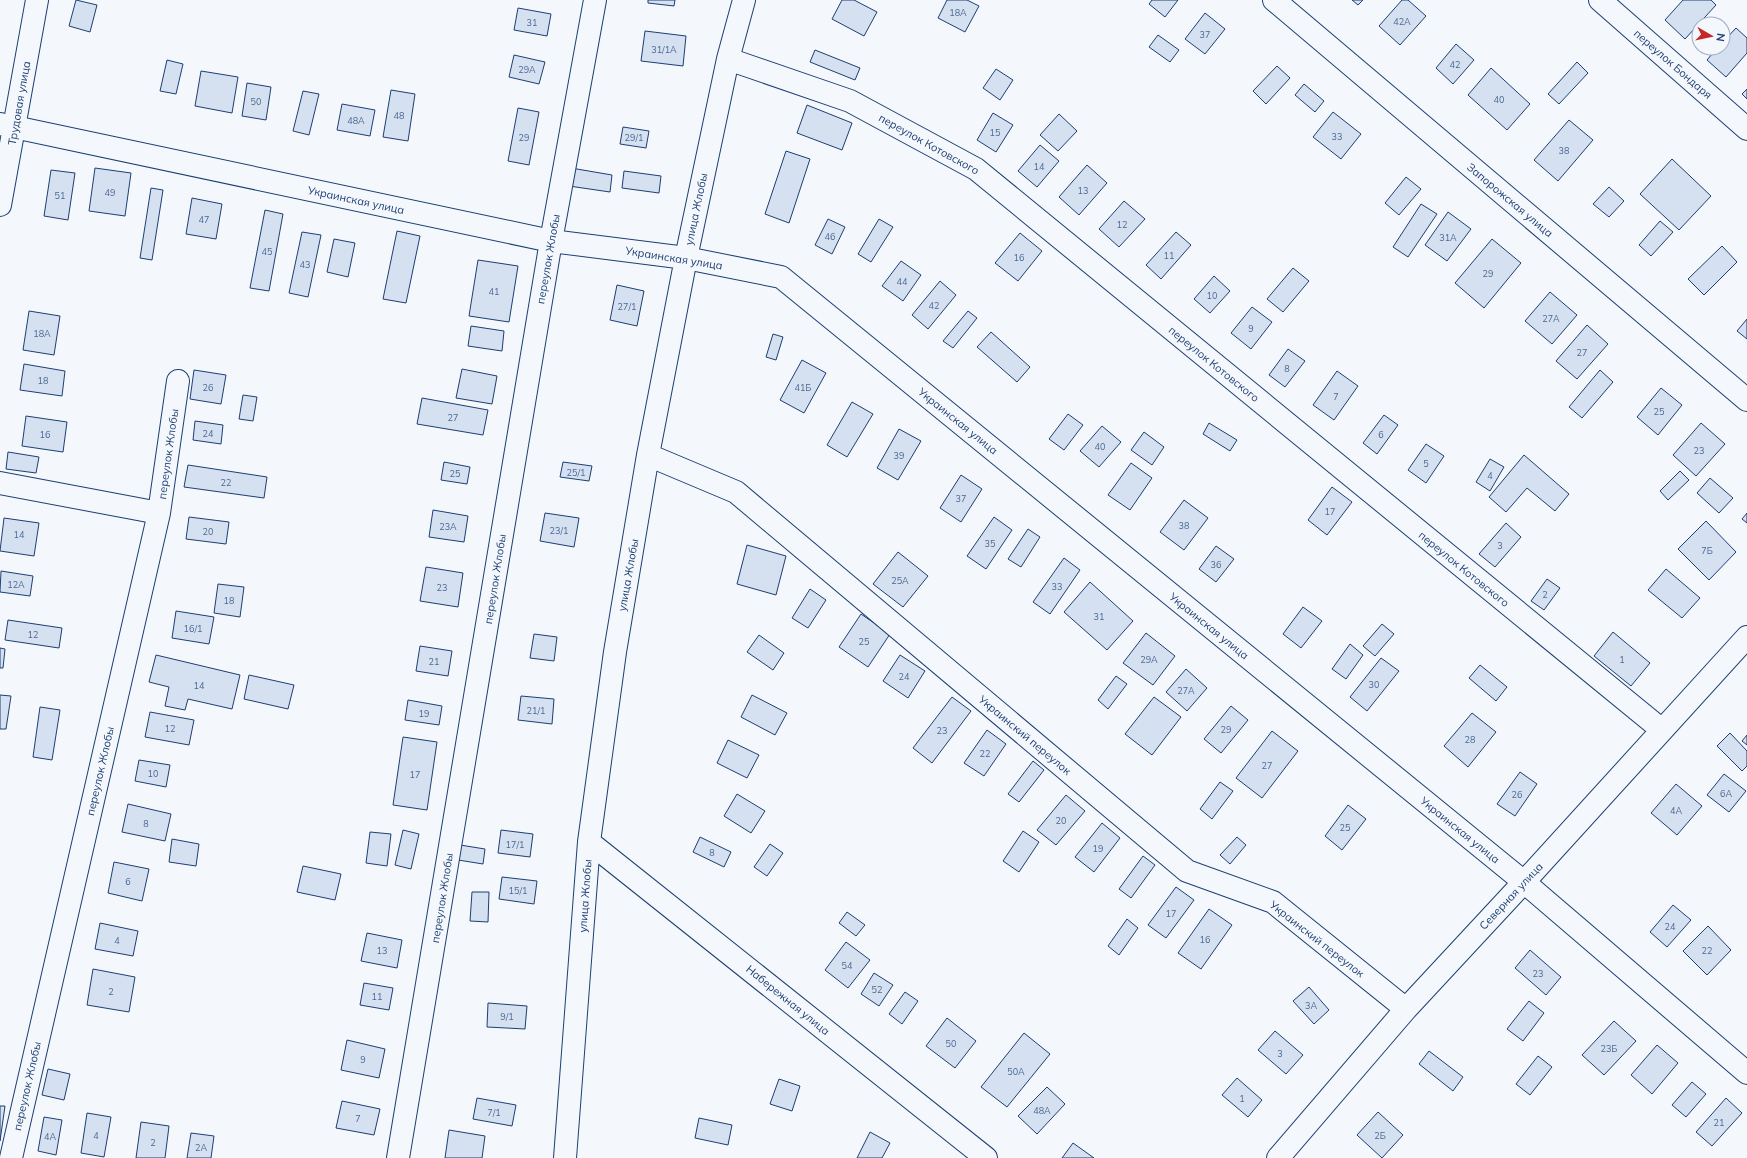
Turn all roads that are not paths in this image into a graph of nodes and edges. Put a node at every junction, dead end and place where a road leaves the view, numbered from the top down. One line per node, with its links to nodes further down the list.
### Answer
1 (37, 0): 7 (street, Трудовая улица)
2 (595, 0): 10 (street, переулок Жлобы)
3 (744, 0): 6 (street, улица Жлобы)
4 (1274, 0): 13 (street, Запорожская улица)
5 (1600, 0): 8 (street, переулок Бондаря)
6 (728, 59): 11 (street, улица Жлобы); 18 (street, переулок Котовского)
7 (7, 125): 9 (street, Трудовая улица); 10 (street, Украинская улица)
8 (1747, 129)
9 (0, 206)
10 (551, 241): 11 (street, Украинская улица); 25 (street, переулок Жлобы)
11 (686, 258): 14 (street, улица Жлобы); 20 (street, Украинская улица)
12 (178, 381): 16 (street, переулок Жлобы)
13 (1747, 400)
14 (648, 455): 19 (street, улица Жлобы); 21 (street, Украинский переулок)
15 (0, 483): 16 (street)
16 (159, 513): 24 (street, переулок Жлобы)
17 (1747, 637): 18 (street, Северная улица)
18 (1662, 730): 20 (street, Северная улица)
19 (589, 842): 26 (street, улица Жлобы); 27 (street, Набережная улица)
20 (1524, 882): 21 (street, Северная улица); 22 (street, Украинская улица)
21 (1406, 1009): 23 (street, Северная улица)
22 (1747, 1073)
23 (1287, 1155)
24 (11, 1158)
25 (398, 1158)
26 (565, 1158)
27 (986, 1158)

